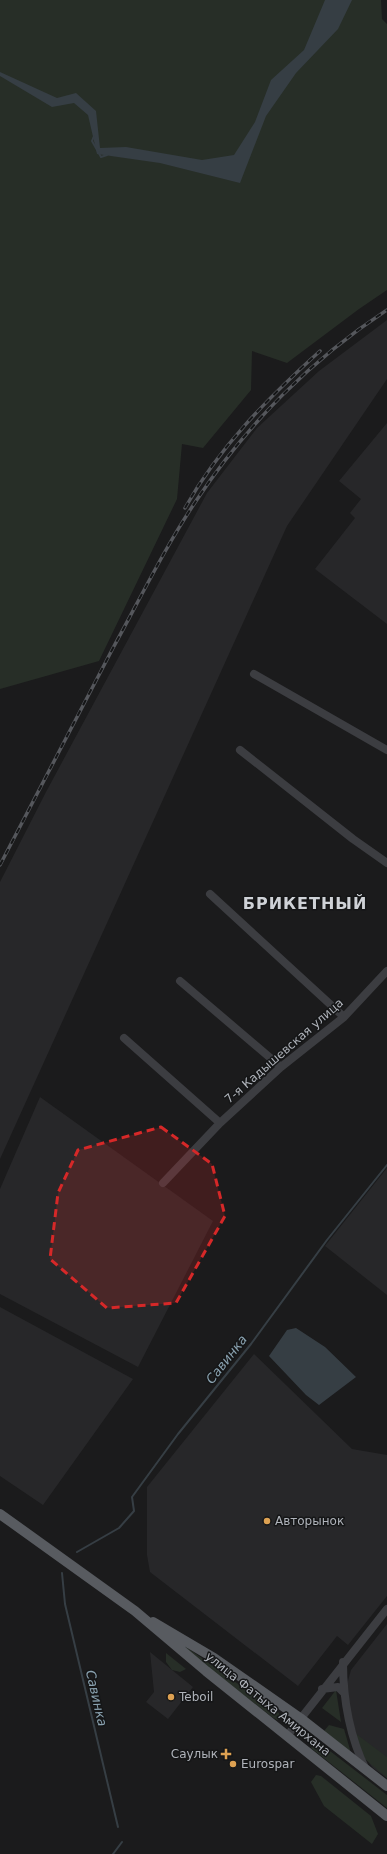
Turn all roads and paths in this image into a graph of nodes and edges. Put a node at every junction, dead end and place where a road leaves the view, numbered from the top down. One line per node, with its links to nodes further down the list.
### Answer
1 (254, 674): 3 (street)
2 (240, 750): 4 (street)
3 (387, 750)
4 (387, 863)
5 (210, 894): 8 (street)
6 (387, 971): 8 (street, 7-я Кадышевская улица)
7 (180, 982): 10 (street)
8 (344, 1017): 10 (street, 7-я Кадышевская улица)
9 (124, 1038): 11 (street)
10 (281, 1067): 11 (street, 7-я Кадышевская улица)
11 (220, 1123): 12 (street, 7-я Кадышевская улица)
12 (163, 1183)
13 (0, 1514): 15 (main road, улица Фатыха Амирхана)
14 (387, 1609): 16 (street)
15 (134, 1611): 19 (main road, улица Фатыха Амирхана); 20 (main road, улица Фатыха Амирхана)
16 (343, 1662): 17 (street); 18 (street)
17 (322, 1689): 18 (street); 19 (street)
18 (343, 1692): 21 (street)
19 (300, 1718): 20 (street); 21 (main road, улица Фатыха Амирхана)
20 (286, 1736): 23 (main road, улица Фатыха Амирхана)
21 (367, 1770): 22 (main road, улица Фатыха Амирхана)
22 (387, 1786)
23 (387, 1816)

